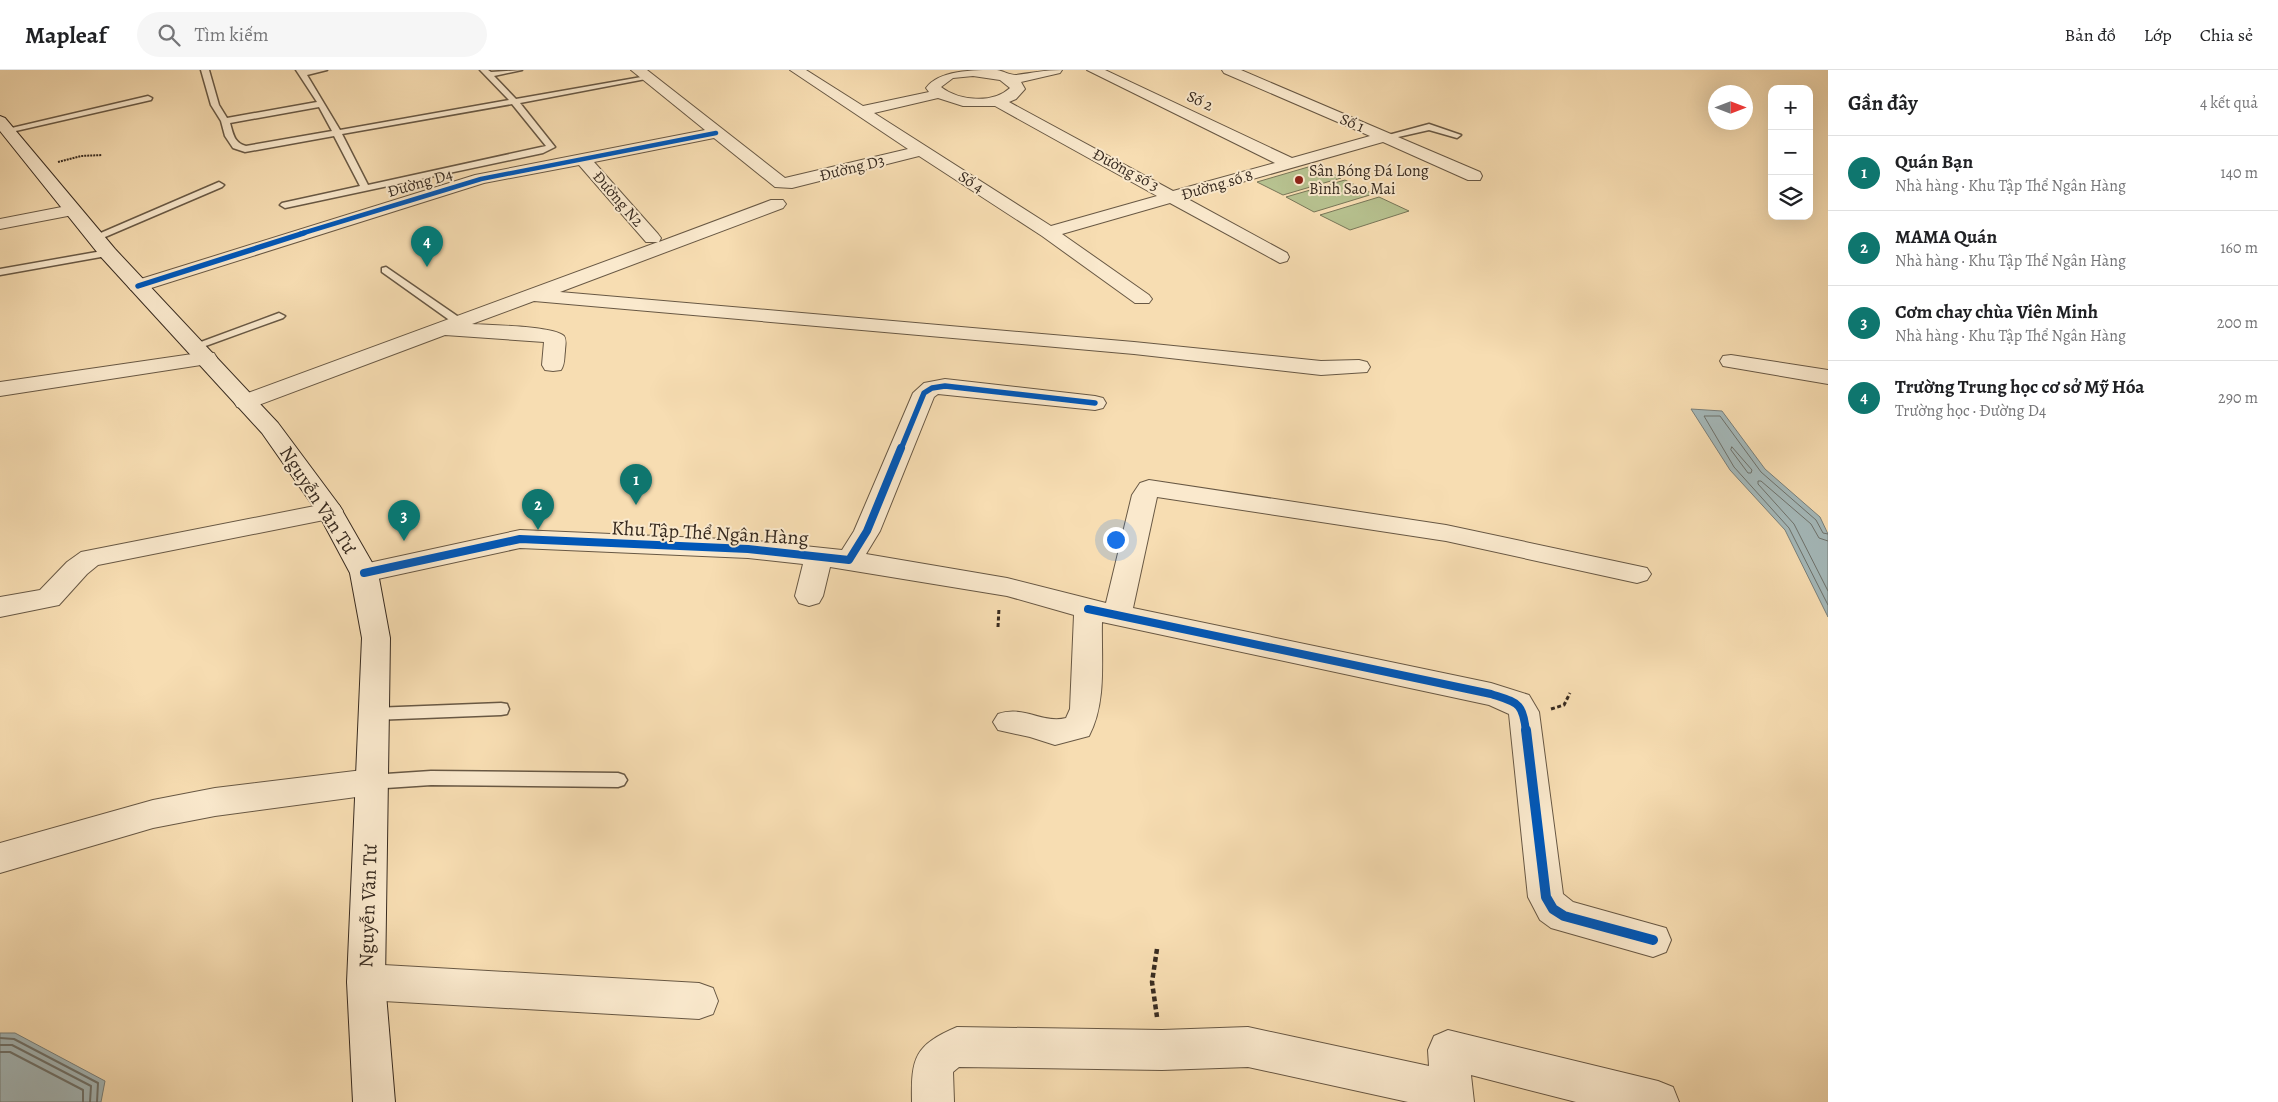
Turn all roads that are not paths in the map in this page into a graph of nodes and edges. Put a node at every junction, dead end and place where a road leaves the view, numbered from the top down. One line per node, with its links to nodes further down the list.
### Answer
1 (205, 70): 19 (lane)
2 (323, 70): 8 (lane)
3 (518, 70): 9 (lane)
4 (797, 70): 18 (street, Số 4)
5 (1054, 70): 12 (street)
6 (1094, 70): 27 (street, Số 2)
7 (1229, 70): 24 (street, Số 1)
8 (302, 72): 17 (lane)
9 (487, 72): 15 (lane)
10 (941, 73): 12 (street); 13 (street)
11 (642, 74): 15 (lane); 21 (street)
12 (1011, 80): 16 (street)
13 (938, 94): 16 (street); 18 (street)
14 (148, 98): 20 (lane)
15 (514, 101): 22 (lane); 30 (lane)
16 (997, 101): 31 (street, Đường số 3)
17 (322, 104): 19 (lane); 22 (lane)
18 (862, 111): 25 (street, Số 4)
19 (225, 121): 22 (lane)
20 (4, 125): 34 (street, Nguyễn Văn Tư)
21 (716, 133): 25 (street, Đường D3); 26 (street, Đường D4)
22 (337, 134): 30 (lane)
23 (1457, 134): 24 (lane)
24 (1385, 137): 27 (street, Đường số 8); 28 (street, Số 1)
25 (922, 150): 36 (street, Số 4)
26 (583, 159): 37 (street, Đường N2); 42 (street, Đường D4)
27 (1291, 164): 31 (street, Đường số 8)
28 (1474, 176)
29 (218, 185): 38 (lane)
30 (364, 187): 33 (lane)
31 (1174, 197): 36 (street, Đường số 8); 39 (street, Đường số 3)
32 (777, 204): 43 (street)
33 (285, 205)
34 (72, 210): 35 (street); 38 (street, Nguyễn Văn Tư)
35 (0, 224)
36 (1048, 232): 44 (street, Số 4)
37 (652, 238)
38 (101, 246): 41 (lane); 42 (street, Nguyễn Văn Tư)
39 (1280, 257)
40 (386, 270): 46 (lane)
41 (0, 272)
42 (138, 286): 48 (street, Nguyễn Văn Tư)
43 (531, 295): 46 (street); 51 (street)
44 (1142, 299)
45 (279, 316): 48 (lane)
46 (459, 322): 47 (street)
47 (436, 330): 50 (street); 54 (street)
48 (201, 352): 53 (street); 54 (street, Nguyễn Văn Tư)
49 (1732, 361): 52 (street)
50 (553, 365)
51 (1359, 367)
52 (1828, 377)
53 (0, 389)
54 (245, 402): 56 (street, Nguyễn Văn Tư)
55 (1096, 403): 58 (street)
56 (330, 511): 59 (street, Nguyễn Văn Tư); 62 (street)
57 (819, 555): 58 (street, Khu Tập Thể Ngân Hàng); 59 (street, Khu Tập Thể Ngân Hàng); 61 (street)
58 (848, 560): 63 (street, Khu Tập Thể Ngân Hàng)
59 (364, 573): 66 (street, Nguyễn Văn Tư)
60 (1637, 574): 64 (street)
61 (809, 596)
62 (0, 607)
63 (1088, 609): 64 (street, Khu Tập Thể Ngân Hàng); 67 (street)
64 (1118, 615): 71 (street, Khu Tập Thể Ngân Hàng)
65 (501, 709): 66 (lane)
66 (373, 714): 69 (street, Nguyễn Văn Tư)
67 (1009, 722)
68 (618, 780): 69 (lane)
69 (371, 782): 70 (street); 72 (street, Nguyễn Văn Tư)
70 (0, 858)
71 (1652, 940)
72 (366, 982): 73 (street); 75 (street, Nguyễn Văn Tư)
73 (699, 1001)
74 (1452, 1097): 76 (street); 77 (street)
75 (374, 1102)
76 (933, 1102)
77 (1658, 1102)

